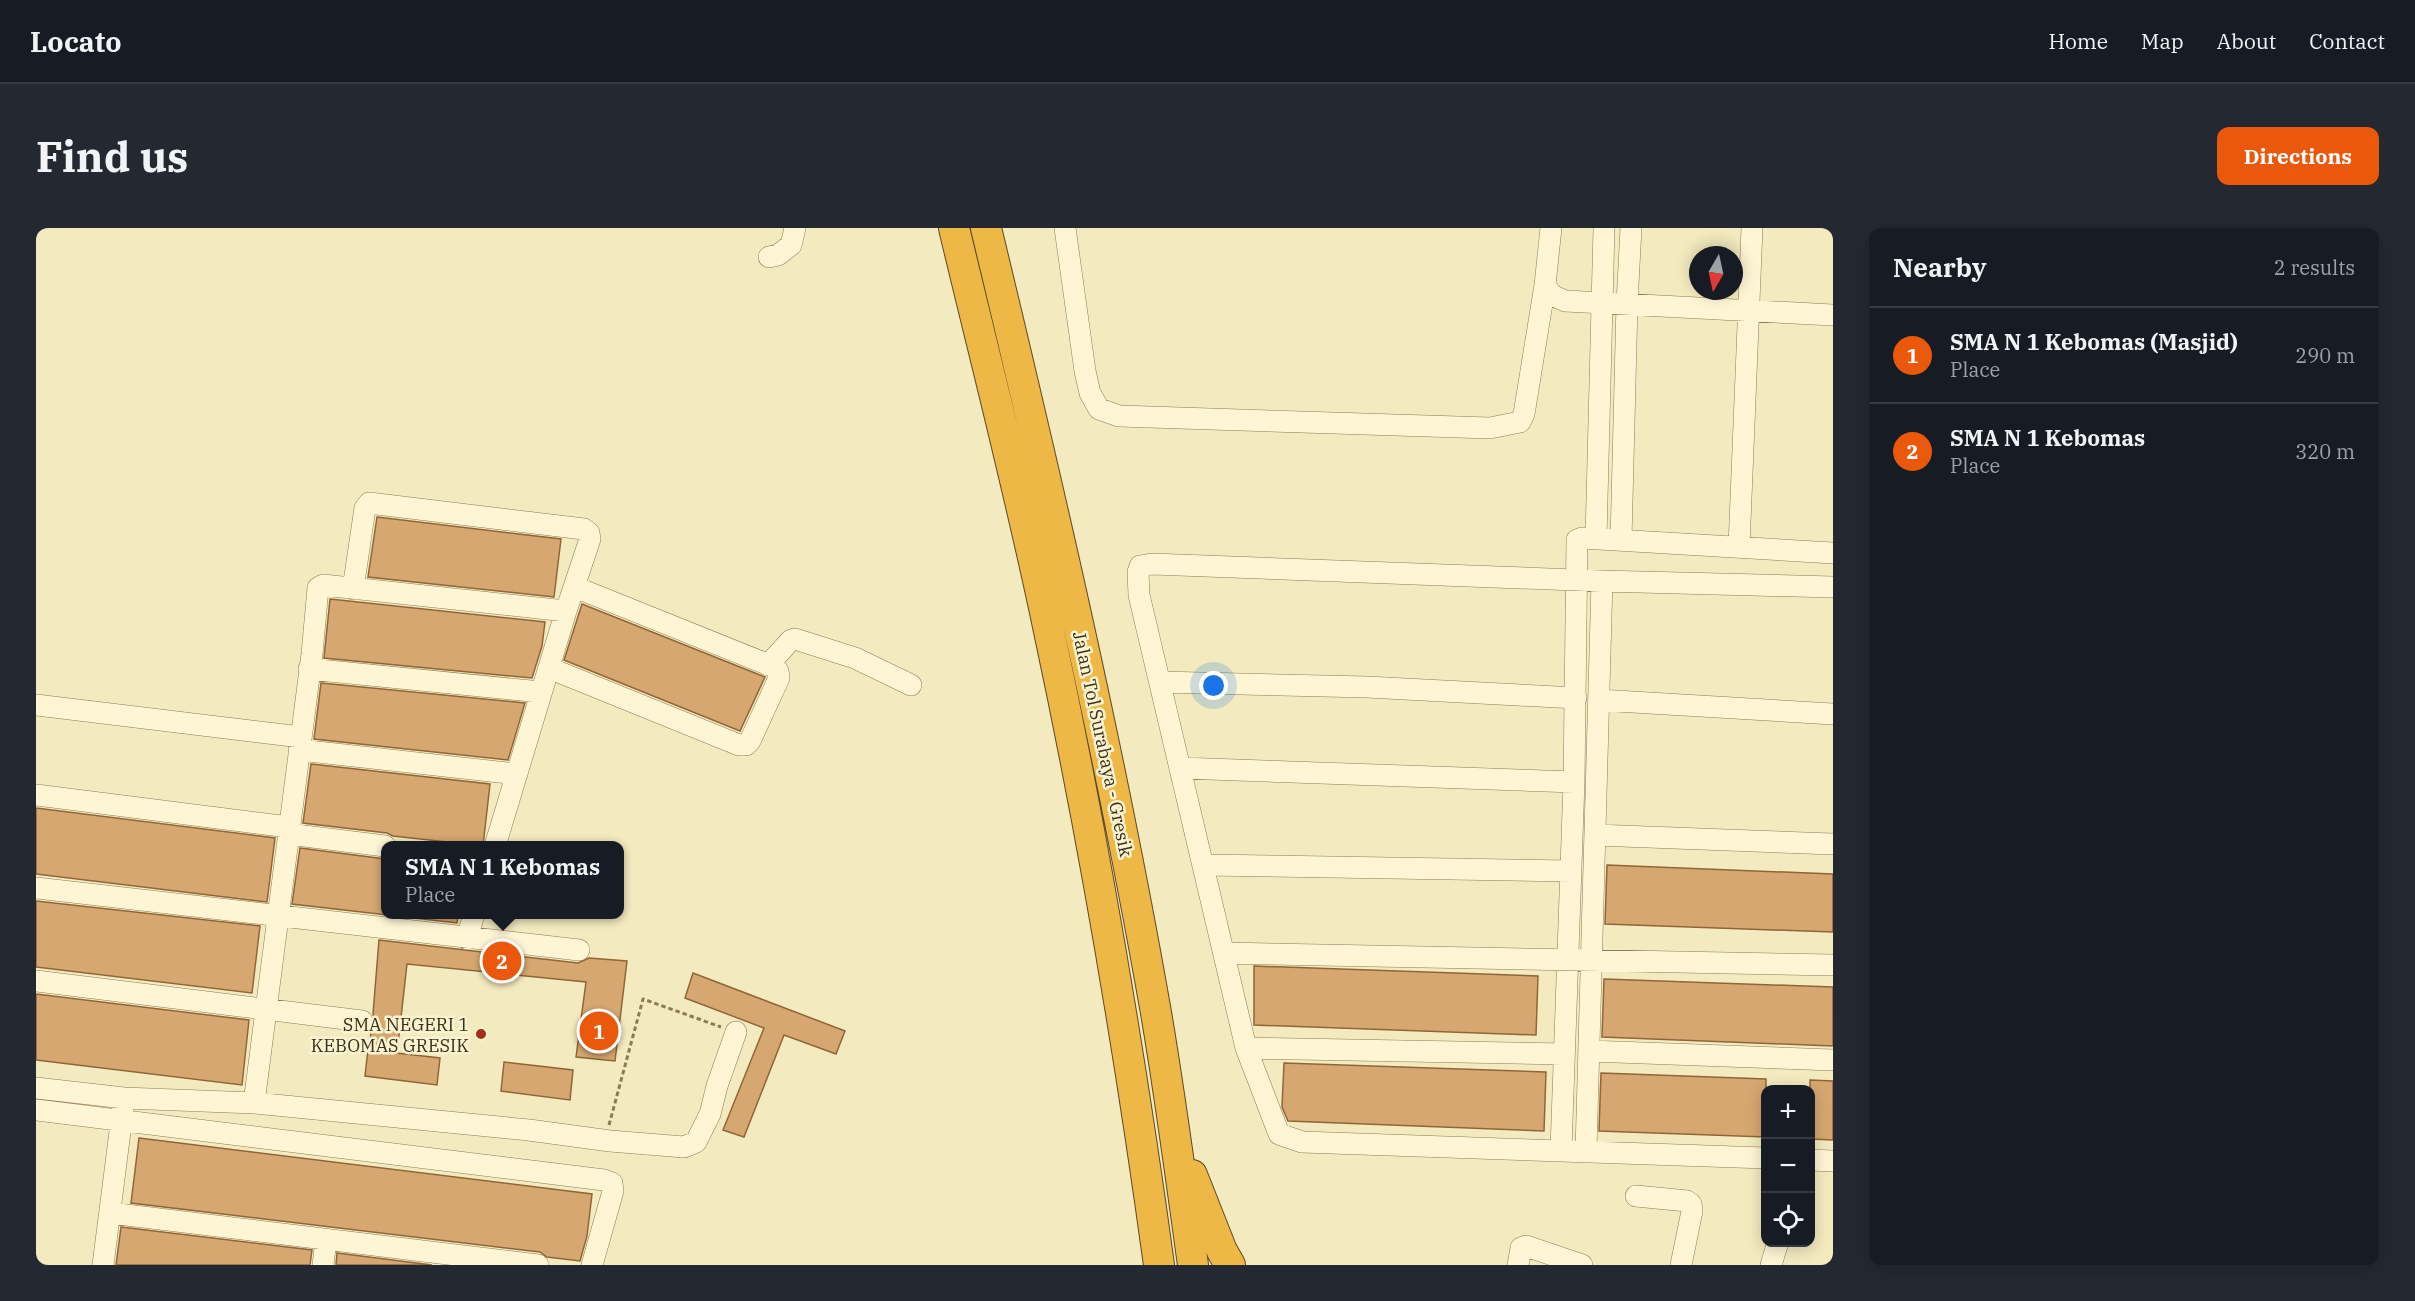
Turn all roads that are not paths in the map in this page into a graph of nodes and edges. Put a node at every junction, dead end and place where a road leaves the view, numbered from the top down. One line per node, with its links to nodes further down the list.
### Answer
1 (795, 228): 9 (street)
2 (954, 228): 83 (highway, Jalan Tol Surabaya - Gresik)
3 (986, 228): 69 (highway, Jalan Tol Surabaya - Gresik)
4 (1065, 228): 10 (street)
5 (1551, 228): 10 (street)
6 (1604, 228): 11 (street)
7 (1631, 228): 12 (street)
8 (1752, 228): 13 (street)
9 (769, 257)
10 (1545, 285): 11 (street)
11 (1602, 304): 12 (street); 15 (street)
12 (1627, 304): 13 (street); 16 (street)
13 (1748, 310): 14 (street); 17 (street)
14 (1833, 315)
15 (1596, 538): 16 (street); 19 (street)
16 (1621, 540): 17 (street)
17 (1739, 548): 18 (street)
18 (1833, 553)
19 (1575, 579): 20 (street); 28 (street); 31 (street)
20 (1602, 581): 22 (street); 32 (street)
21 (575, 587): 23 (street); 24 (street); 25 (street)
22 (1833, 587)
23 (353, 589): 24 (street); 27 (street)
24 (566, 611): 26 (street)
25 (768, 664): 26 (street); 29 (street)
26 (549, 668): 30 (street)
27 (309, 669): 30 (street); 35 (street)
28 (1160, 682): 31 (street); 36 (street)
29 (911, 685)
30 (541, 692): 37 (street)
31 (1576, 698): 38 (street)
32 (1599, 700): 34 (street); 41 (street)
33 (36, 705): 35 (street)
34 (1833, 714)
35 (300, 743): 37 (street); 40 (street)
36 (1180, 768): 38 (street); 45 (street)
37 (517, 774): 42 (street)
38 (1574, 782): 46 (street)
39 (36, 795): 40 (street)
40 (289, 831): 44 (street); 48 (street)
41 (1595, 835): 43 (street); 54 (street)
42 (497, 841)
43 (1833, 844)
44 (381, 845)
45 (1204, 864): 46 (street); 52 (street)
46 (1571, 871): 53 (street)
47 (36, 888): 48 (street)
48 (278, 917): 50 (street); 57 (street)
49 (473, 919): 50 (street)
50 (467, 939): 51 (street)
51 (579, 950)
52 (1224, 953): 53 (street); 60 (street)
53 (1568, 958): 54 (street); 62 (street)
54 (1592, 959): 55 (street); 61 (street)
55 (1833, 965)
56 (36, 981): 57 (street)
57 (266, 1009): 58 (street); 66 (street)
58 (362, 1021)
59 (736, 1032): 66 (street)
60 (1246, 1048): 62 (street); 70 (street)
61 (1589, 1051): 63 (street); 71 (street)
62 (1564, 1054): 70 (street)
63 (1833, 1060)
64 (36, 1088): 65 (street)
65 (124, 1098): 66 (street); 68 (street)
66 (254, 1103)
67 (36, 1110): 68 (street)
68 (122, 1120): 76 (street); 82 (street)
69 (1174, 1131): 84 (highway, Jalan Tol Surabaya - Gresik); 85 (highway)
70 (1561, 1150): 71 (street)
71 (1586, 1151): 72 (street)
72 (1761, 1158)
73 (1815, 1160): 74 (street)
74 (1833, 1161)
75 (1636, 1196): 88 (street)
76 (110, 1213): 77 (street); 79 (street)
77 (326, 1240): 80 (street); 81 (street)
78 (1776, 1247): 89 (street)
79 (103, 1265)
80 (322, 1265)
81 (538, 1265)
82 (592, 1265)
83 (1159, 1265)
84 (1193, 1265)
85 (1230, 1265)
86 (1518, 1265): 87 (street)
87 (1582, 1265)
88 (1681, 1265)
89 (1771, 1265)

